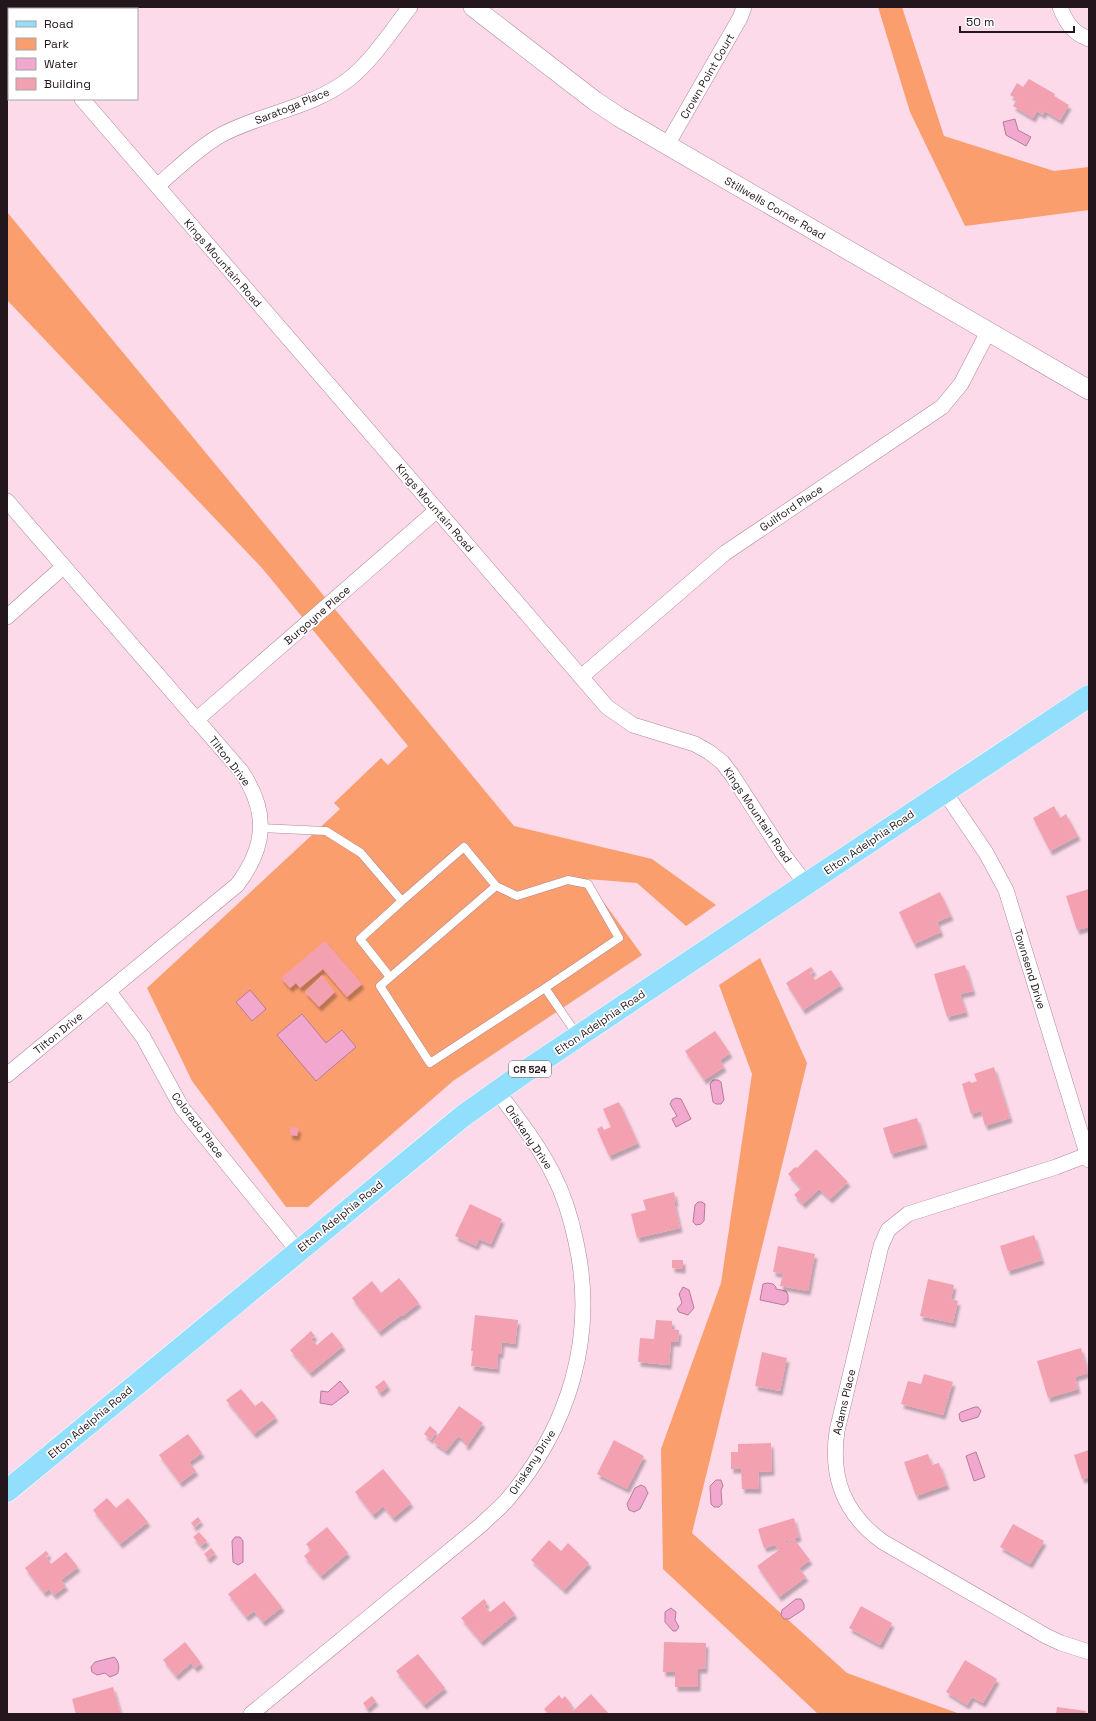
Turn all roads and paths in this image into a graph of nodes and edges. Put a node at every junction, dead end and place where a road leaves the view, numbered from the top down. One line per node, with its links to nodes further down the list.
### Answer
1 (410, 7): 8 (street, Saratoga Place)
2 (473, 7): 7 (street, Stillwells Corner Road)
3 (744, 7): 7 (street, Crown Point Court)
4 (1060, 7): 5 (street)
5 (1089, 39)
6 (83, 100): 8 (street, Kings Mountain Road)
7 (667, 145): 9 (street, Stillwells Corner Road)
8 (157, 186): 12 (street, Kings Mountain Road)
9 (988, 332): 10 (street, Stillwells Corner Road); 15 (street, Guilford Place)
10 (1089, 390)
11 (7, 501): 13 (street, Tilton Drive)
12 (437, 510): 15 (street, Kings Mountain Road); 17 (street, Burgoyne Place)
13 (63, 567): 14 (street); 17 (street, Tilton Drive)
14 (7, 617)
15 (581, 677): 20 (street, Kings Mountain Road)
16 (1089, 696): 18 (main road, Elton Adelphia Road / CR 524)
17 (196, 720): 19 (street, Tilton Drive)
18 (944, 792): 20 (main road, Elton Adelphia Road / CR 524); 29 (street, Townsend Drive)
19 (260, 828): 22 (lane); 25 (street, Tilton Drive)
20 (806, 884): 26 (main road, Elton Adelphia Road / CR 524)
21 (496, 886): 22 (lane); 23 (lane); 24 (lane)
22 (402, 901): 23 (lane)
23 (390, 977): 24 (lane)
24 (545, 988): 26 (lane)
25 (109, 992): 27 (street, Tilton Drive); 30 (street, Colorado Place)
26 (578, 1037): 28 (main road, Elton Adelphia Road / CR 524)
27 (7, 1075)
28 (497, 1091): 30 (main road, Elton Adelphia Road / CR 524); 33 (street, Oriskany Drive)
29 (1088, 1157): 32 (street, Adams Place)
30 (298, 1251): 31 (main road, Elton Adelphia Road / CR 524)
31 (7, 1491)
32 (1089, 1652)
33 (251, 1714)

